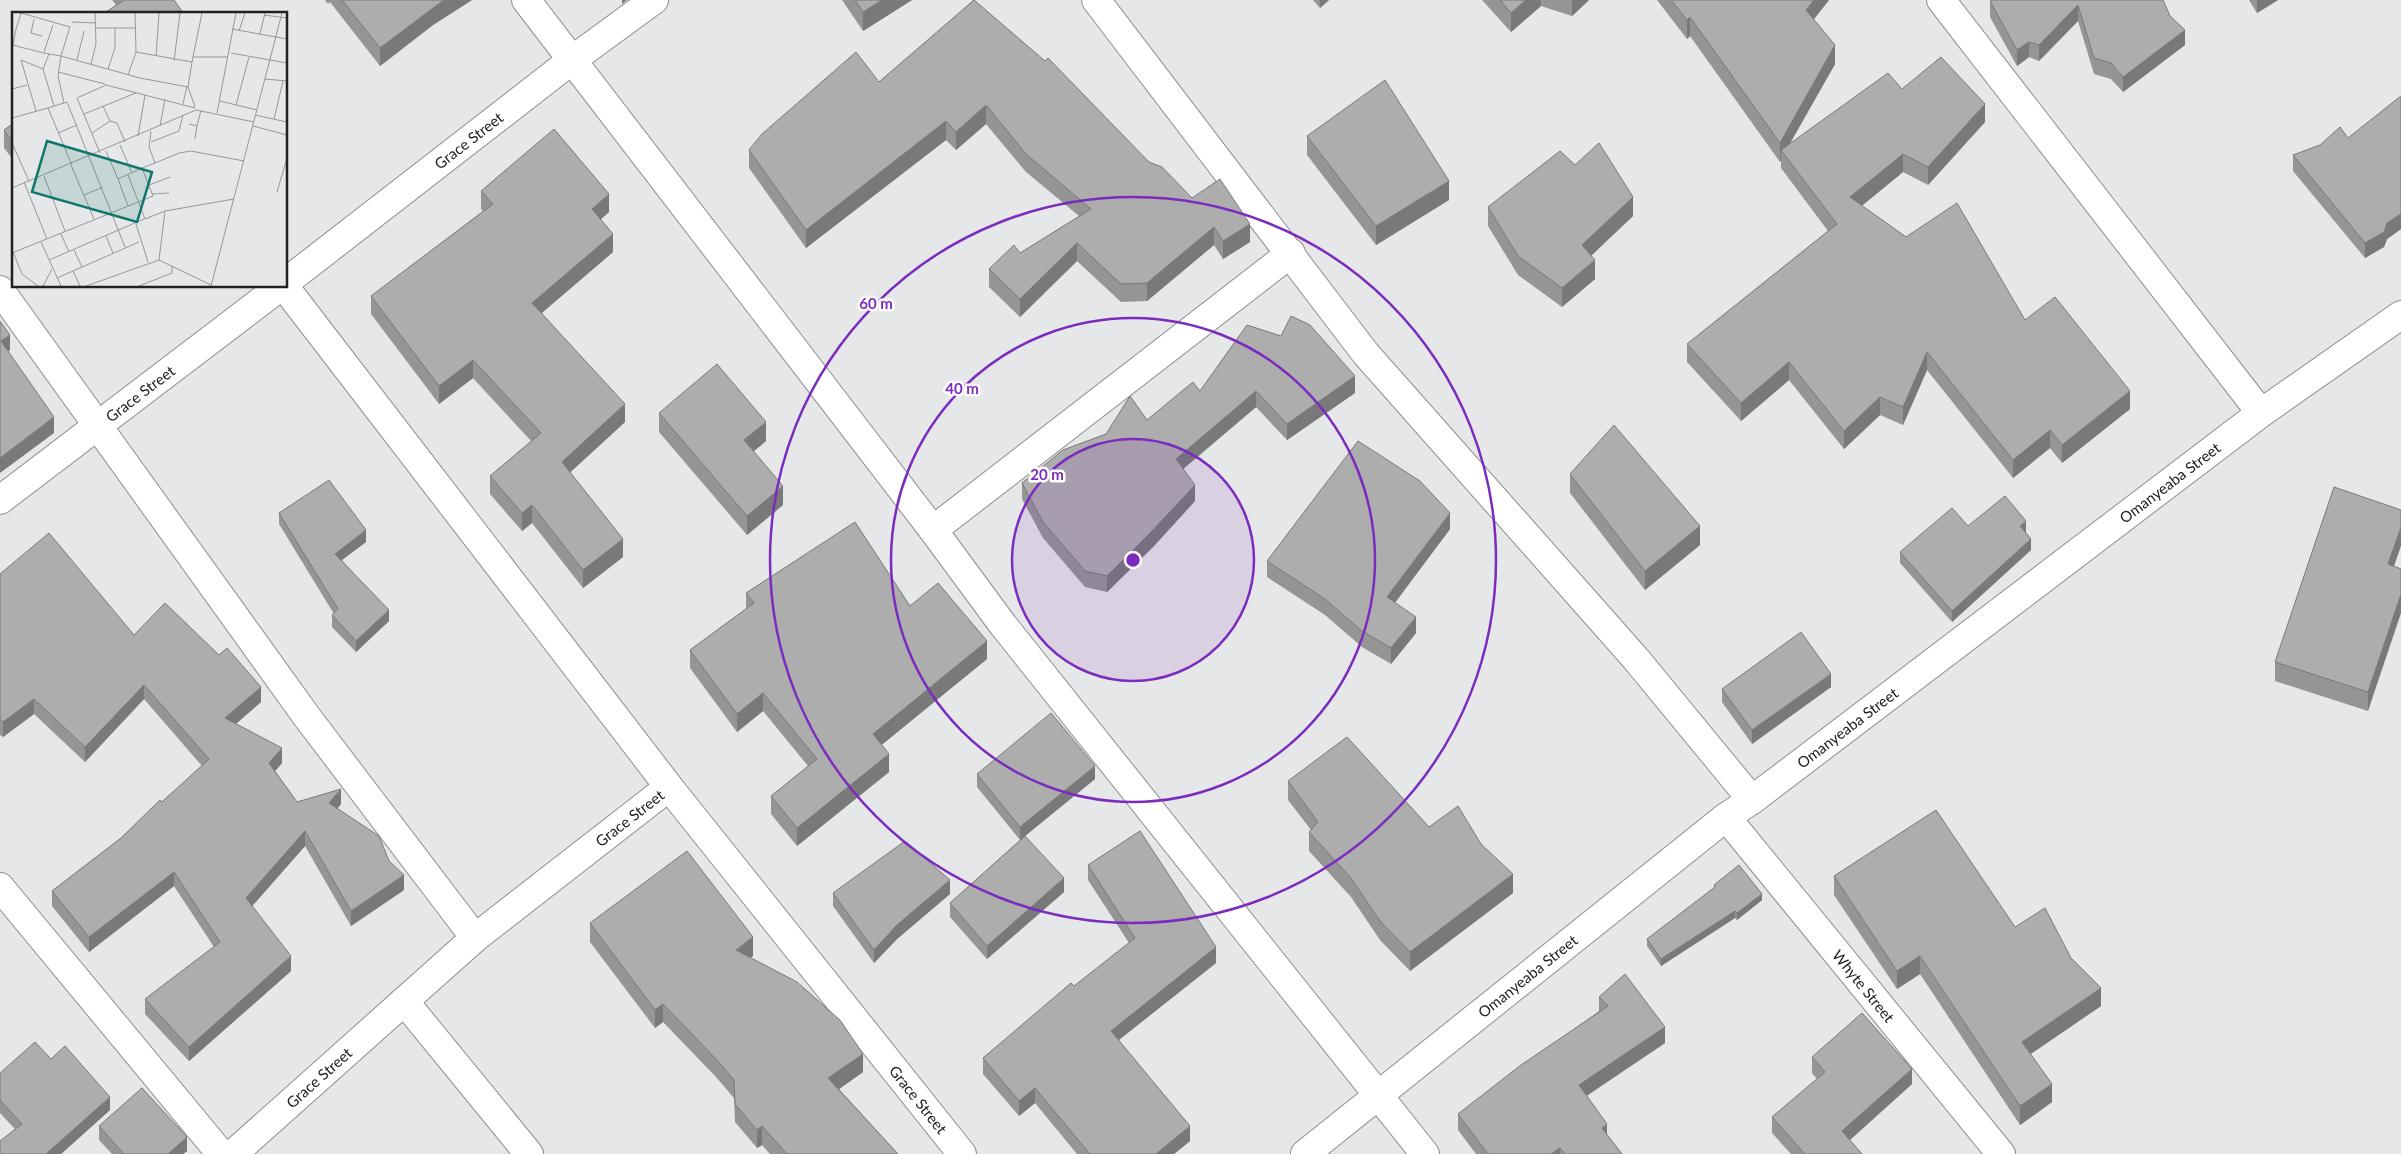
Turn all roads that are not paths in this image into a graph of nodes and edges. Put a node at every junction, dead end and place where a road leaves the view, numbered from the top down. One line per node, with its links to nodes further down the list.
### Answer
1 (526, 0): 5 (street)
2 (654, 0): 5 (street, Grace Street)
3 (1096, 0): 6 (street)
4 (1941, 0): 12 (street)
5 (572, 60): 7 (street, Grace Street); 15 (street)
6 (1291, 253): 15 (street); 17 (street)
7 (288, 280)
8 (279, 288): 13 (street, Grace Street)
9 (284, 288): 16 (street)
10 (0, 290): 13 (street)
11 (2401, 314): 12 (street, Omanyeaba Street)
12 (2261, 413): 17 (street, Omanyeaba Street)
13 (98, 426): 14 (street, Grace Street); 20 (street)
14 (0, 500)
15 (933, 530): 22 (street)
16 (669, 787): 20 (street, Grace Street); 26 (street, Grace Street)
17 (1752, 800): 18 (street, Omanyeaba Street)
18 (1726, 817): 22 (street, Omanyeaba Street); 29 (street, Whyte Street)
19 (0, 887): 23 (street)
20 (476, 938): 21 (street, Grace Street)
21 (404, 1001): 24 (street, Grace Street); 25 (street)
22 (1377, 1095): 27 (street, Omanyeaba Street); 28 (street)
23 (221, 1154)
24 (233, 1154)
25 (529, 1154)
26 (962, 1154)
27 (1305, 1154)
28 (1424, 1154)
29 (2001, 1154)

